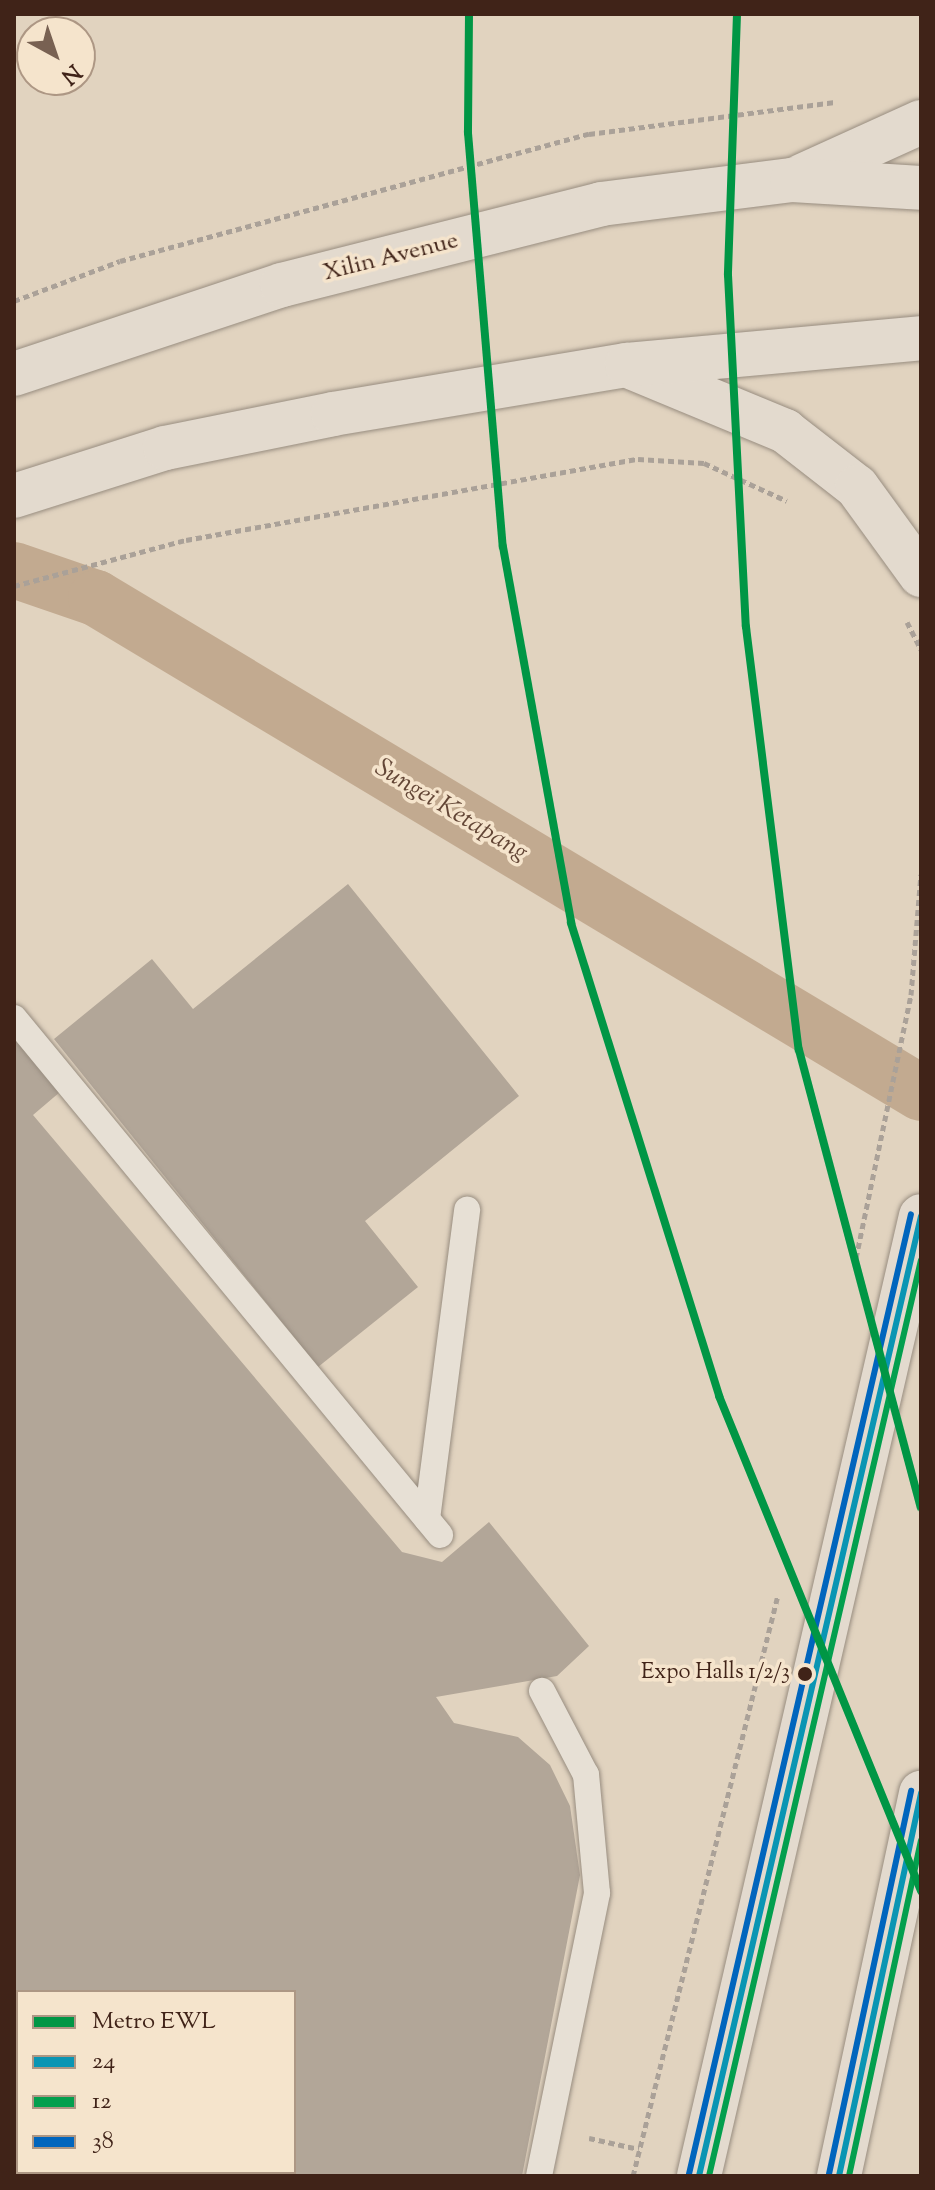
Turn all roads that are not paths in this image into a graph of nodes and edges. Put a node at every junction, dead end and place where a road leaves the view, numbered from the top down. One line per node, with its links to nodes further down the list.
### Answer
1 (921, 122): 2 (main road)
2 (792, 180): 3 (main road, Xilin Avenue); 6 (main road, Xilin Avenue)
3 (921, 188)
4 (921, 338): 5 (main road)
5 (627, 365): 7 (main road); 8 (main road)
6 (14, 374)
7 (14, 496)
8 (921, 575)
9 (14, 1018): 10 (lane)
10 (467, 1210)
11 (921, 1216): 15 (main road)
12 (542, 1691): 14 (lane)
13 (921, 1793): 16 (main road)
14 (539, 2176)
15 (699, 2176)
16 (839, 2176)

